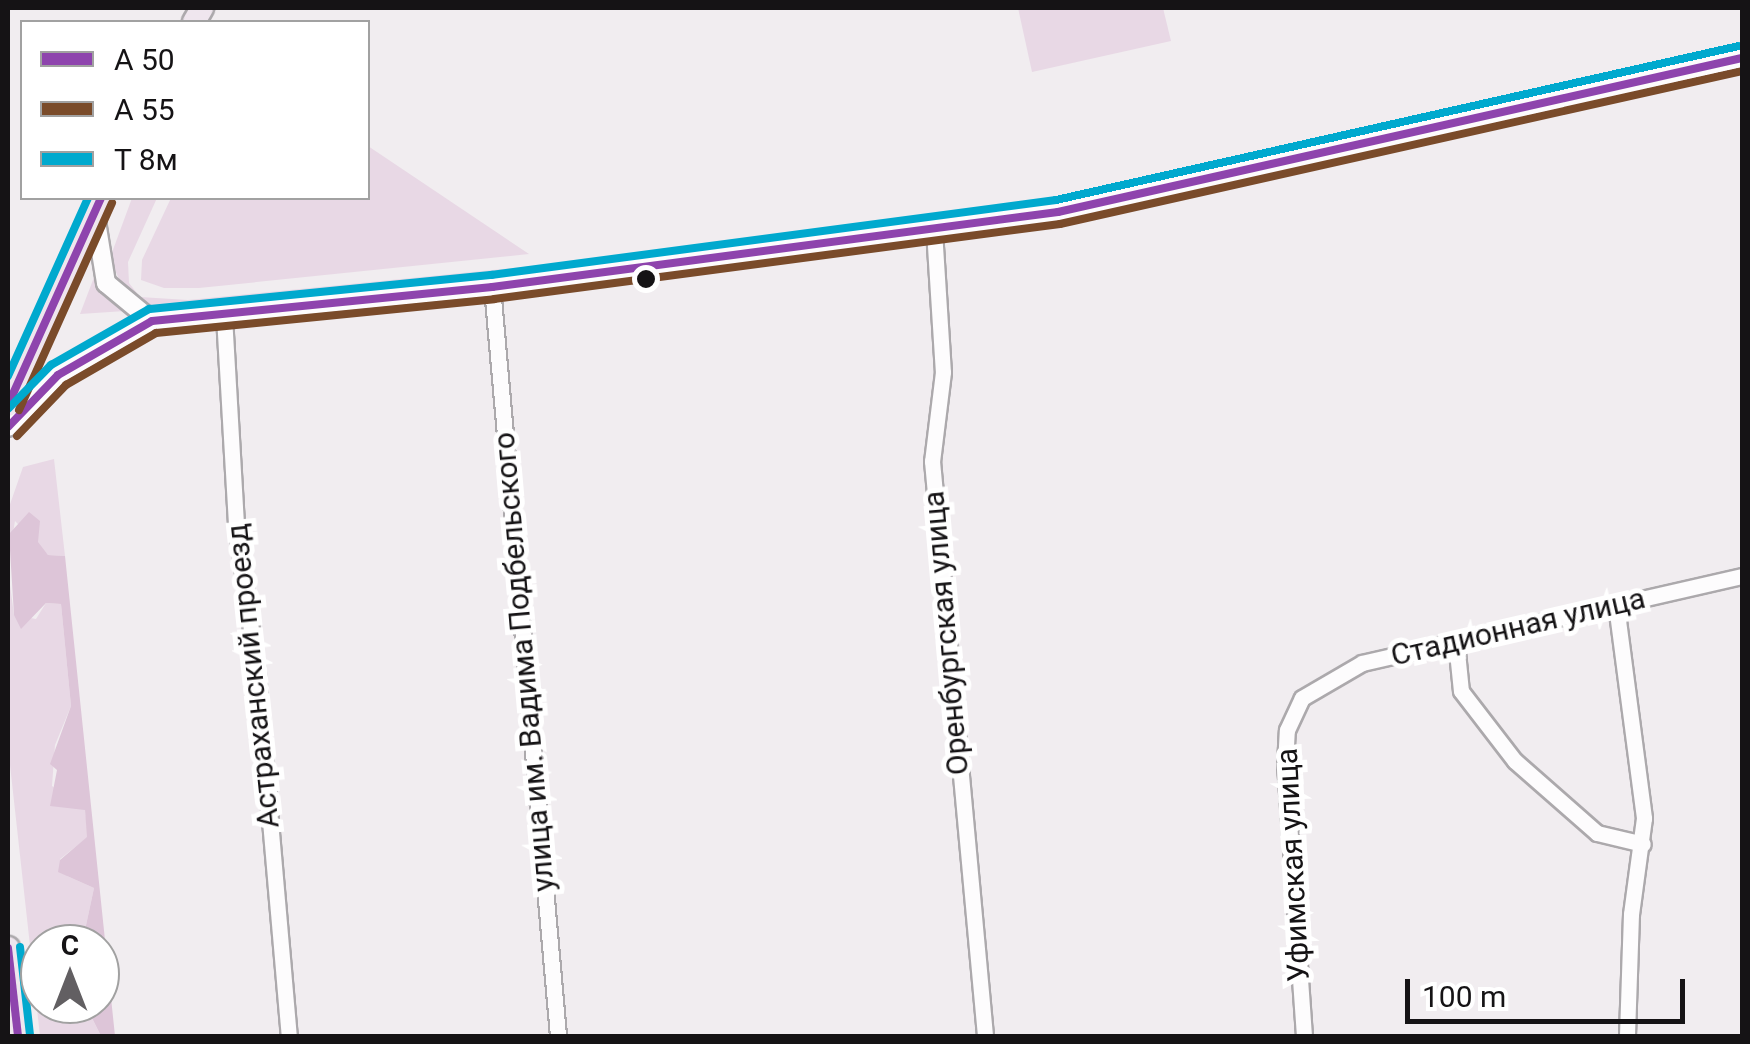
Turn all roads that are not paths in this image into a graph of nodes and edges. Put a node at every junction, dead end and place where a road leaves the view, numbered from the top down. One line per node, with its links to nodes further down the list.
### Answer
1 (1742, 58): 3 (street)
2 (98, 203): 6 (street); 7 (main road)
3 (934, 230): 4 (street); 18 (street, Оренбургская улица)
4 (492, 287): 5 (street); 17 (street, улица им. Вадима Подбельского)
5 (224, 316): 6 (street); 16 (street, Астраханский проезд)
6 (152, 321): 8 (street)
7 (11, 388)
8 (8, 427)
9 (1742, 576): 10 (street, Стадионная улица)
10 (1616, 604): 11 (street, Стадионная улица); 13 (street)
11 (1456, 642): 12 (street, Стадионная улица); 13 (street)
12 (1302, 698): 19 (street, Уфимская улица)
13 (1643, 844): 20 (street)
14 (8, 948): 15 (main road)
15 (18, 1036)
16 (290, 1036)
17 (558, 1036)
18 (984, 1036)
19 (1304, 1036)
20 (1627, 1036)

